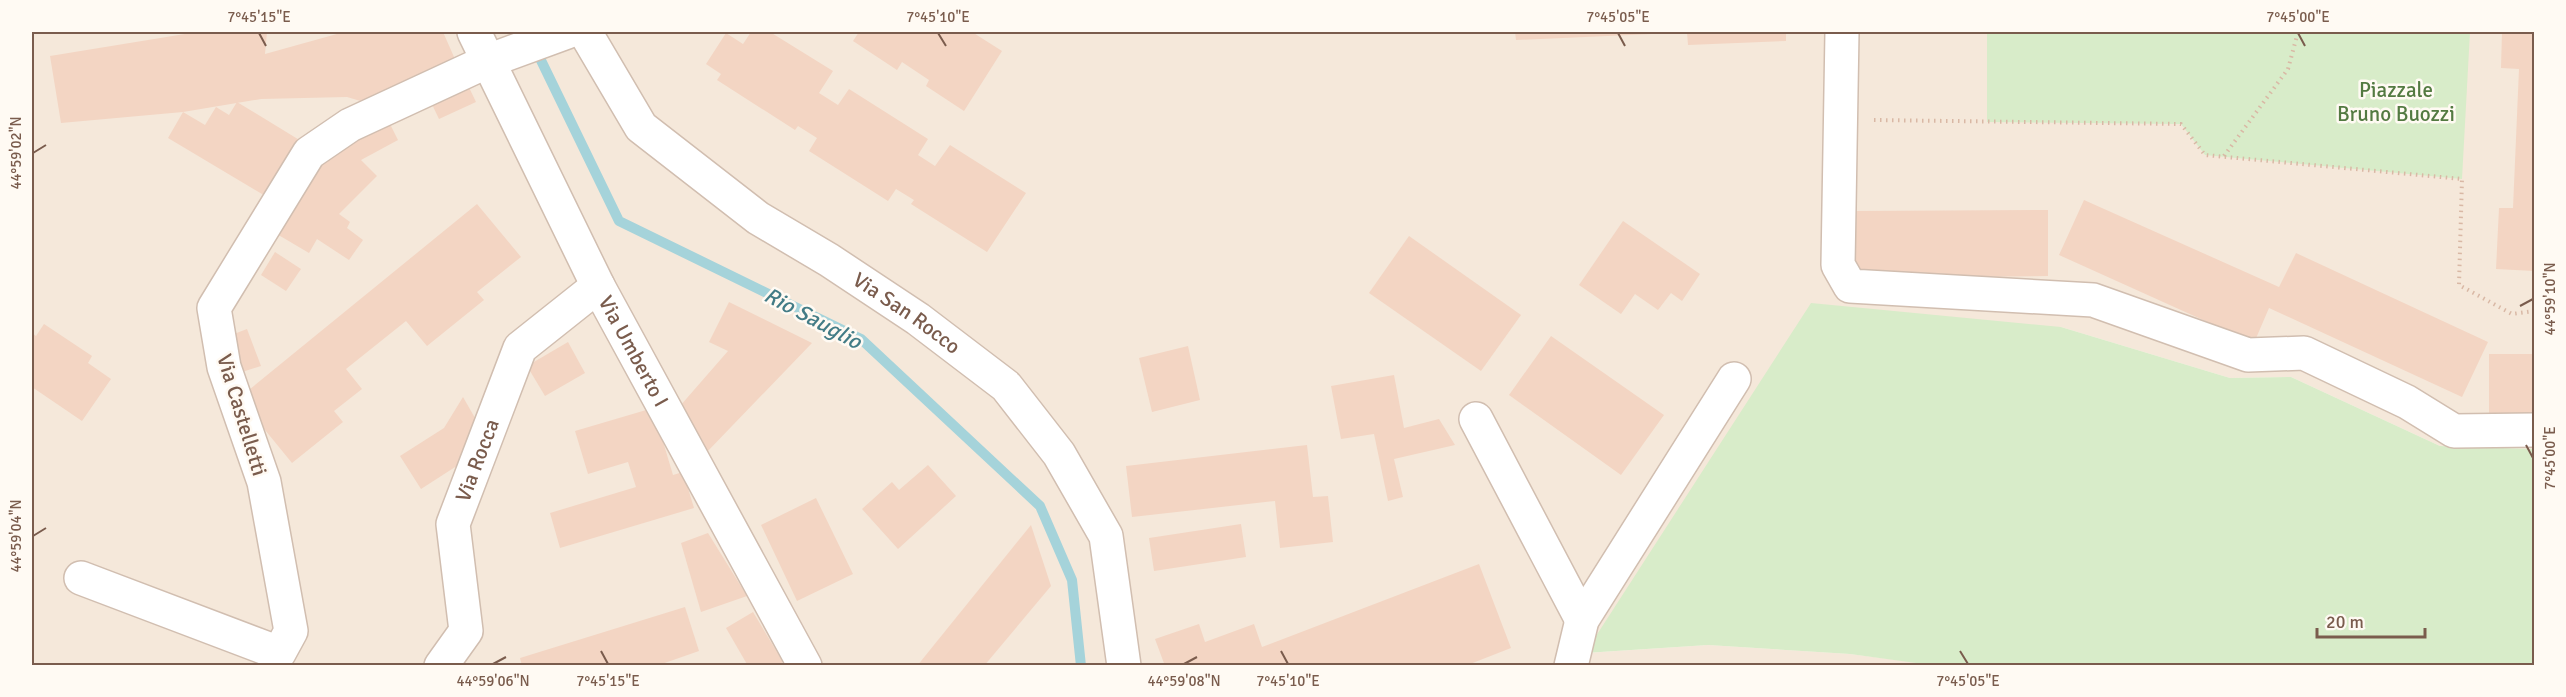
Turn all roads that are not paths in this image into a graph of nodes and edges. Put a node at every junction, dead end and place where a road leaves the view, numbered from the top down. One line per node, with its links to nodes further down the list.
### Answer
1 (474, 32): 5 (street, Via Umberto I)
2 (567, 32): 5 (street)
3 (585, 32): 14 (street, Via San Rocco)
4 (1842, 32): 9 (street)
5 (488, 61): 6 (street, Via Umberto I); 10 (street, Via Castelletti)
6 (598, 286): 12 (street, Via Rocca); 13 (street, Via Umberto I)
7 (1734, 379): 11 (street)
8 (1476, 419): 11 (street)
9 (2535, 430)
10 (81, 578)
11 (1582, 620): 15 (street)
12 (441, 666)
13 (805, 666)
14 (1124, 666)
15 (1571, 666)

